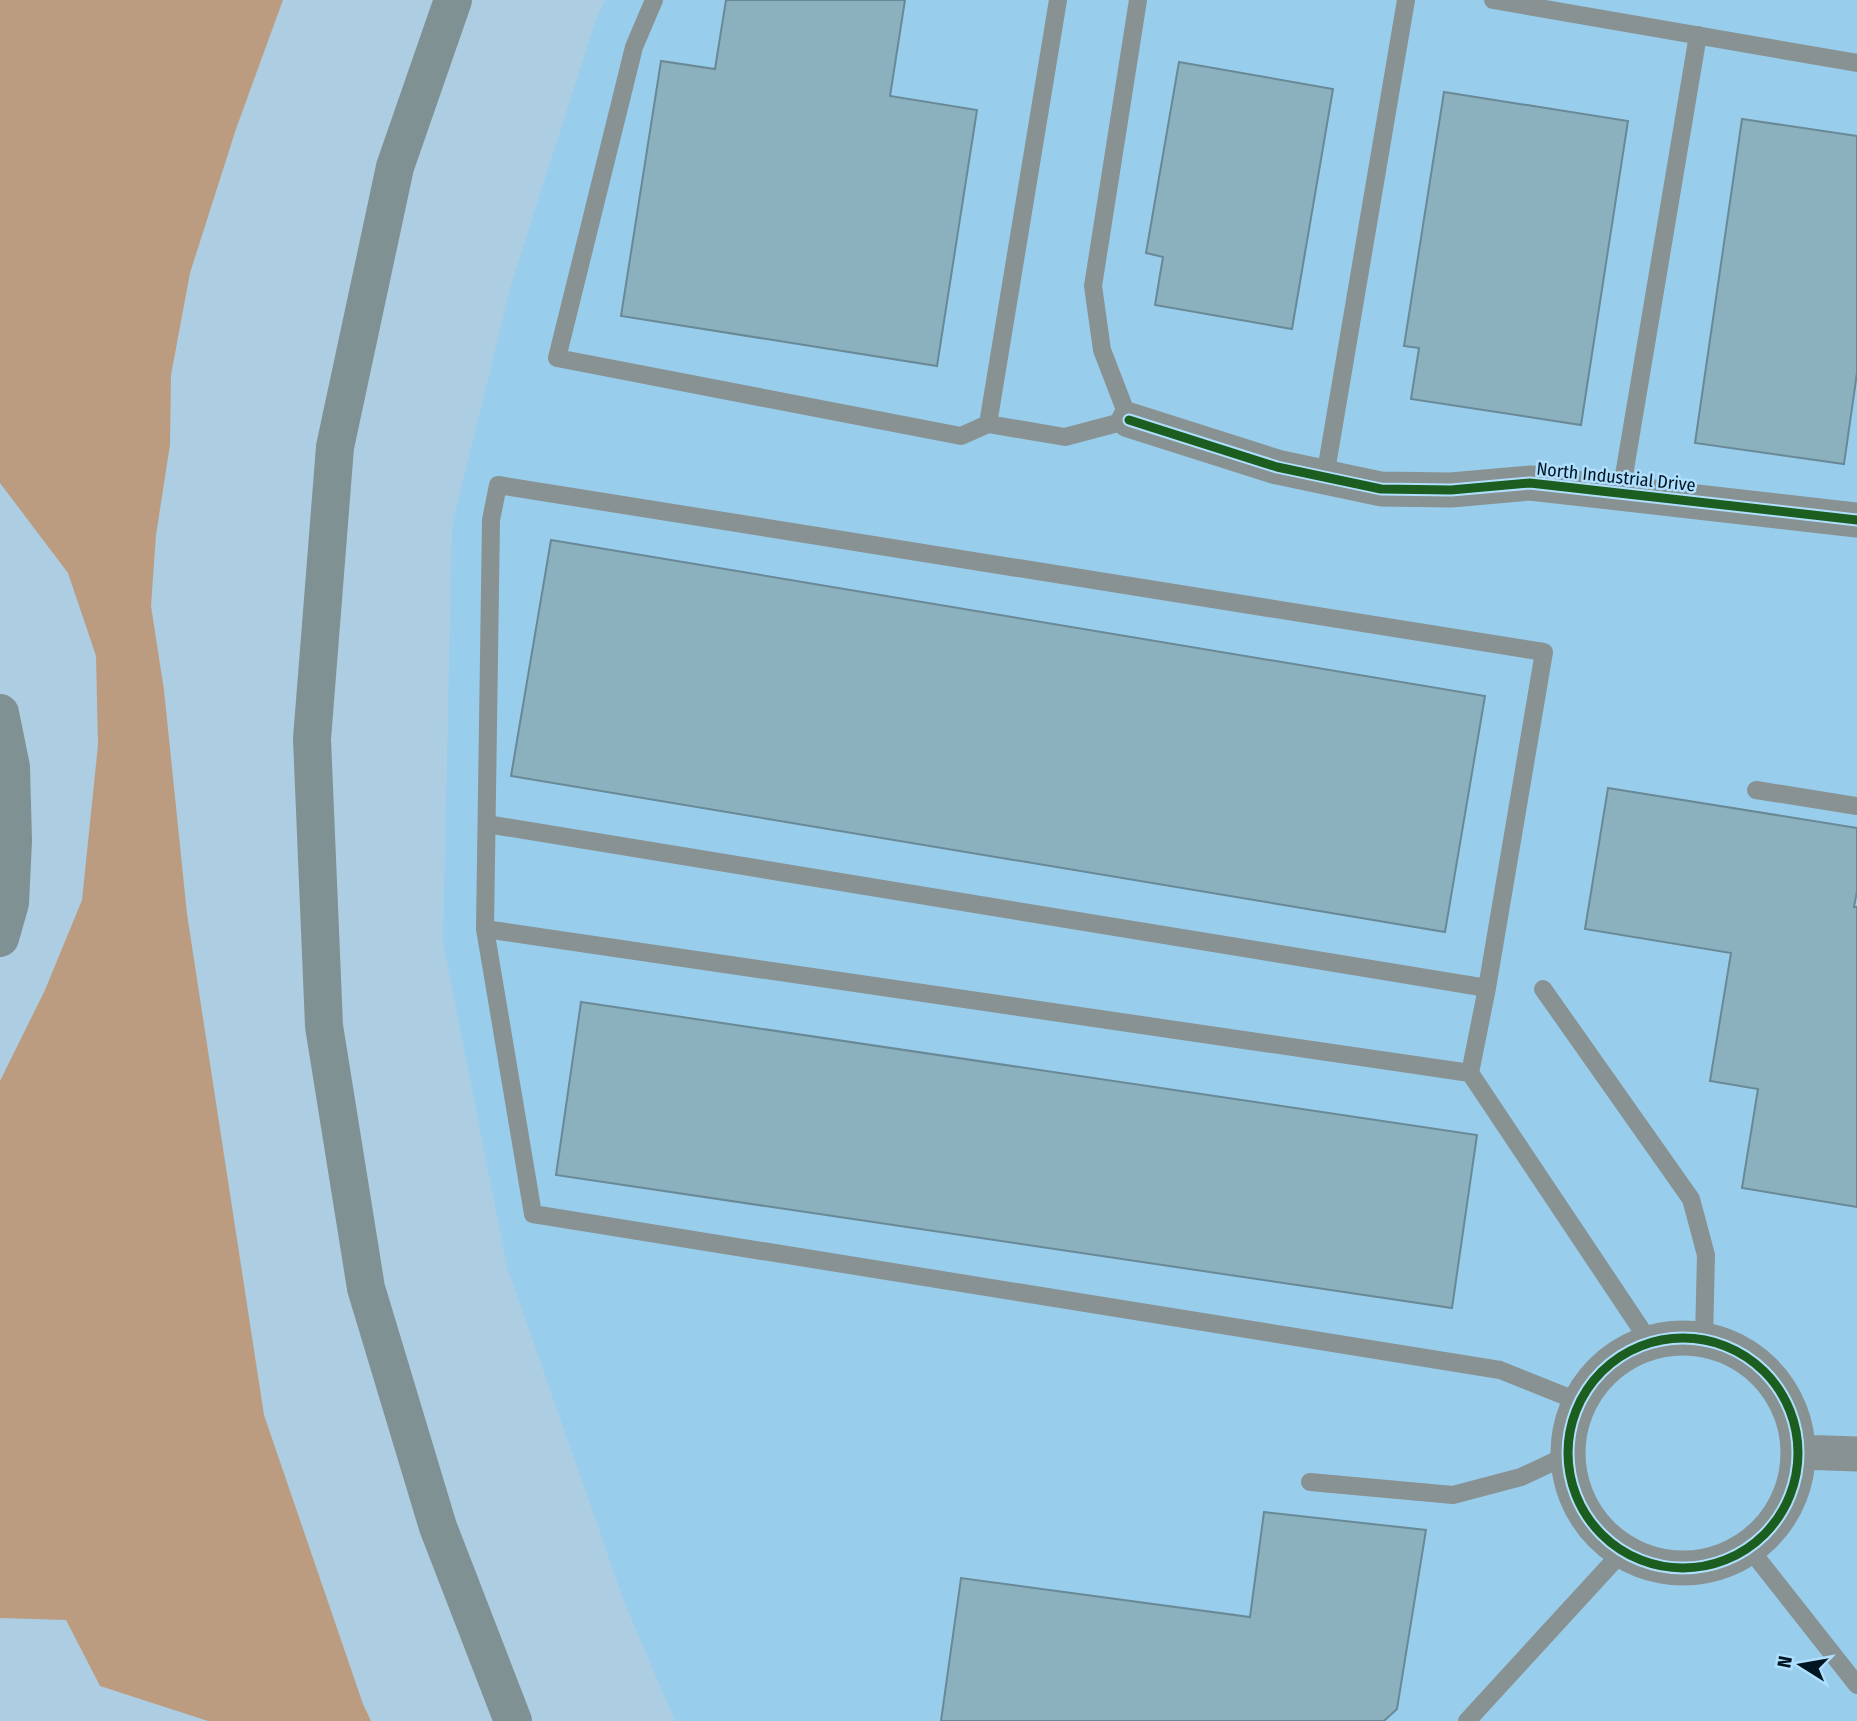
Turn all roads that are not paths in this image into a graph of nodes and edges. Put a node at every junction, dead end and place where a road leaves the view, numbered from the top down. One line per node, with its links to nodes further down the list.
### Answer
1 (453, 0): 33 (highway)
2 (654, 0): 10 (lane)
3 (1058, 0): 10 (lane)
4 (1138, 0): 9 (lane)
5 (1406, 0): 11 (lane)
6 (1493, 0): 7 (lane)
7 (1698, 35): 8 (lane); 12 (lane)
8 (1857, 63)
9 (1129, 420): 10 (lane); 11 (street, North Industrial Drive)
10 (988, 424)
11 (1325, 477): 12 (street, North Industrial Drive)
12 (1620, 493): 13 (street, North Industrial Drive)
13 (1857, 520)
14 (0, 713): 19 (highway)
15 (1756, 790): 16 (lane)
16 (1857, 806)
17 (486, 824): 18 (lane); 20 (lane); 20 (lane)
18 (485, 929): 22 (lane); 25 (lane)
19 (0, 938)
20 (1487, 988): 22 (lane)
21 (1543, 989): 23 (lane)
22 (1470, 1073): 24 (lane)
23 (1704, 1339): 24 (street); 26 (street)
24 (1649, 1341): 25 (street)
25 (1580, 1402): 28 (street)
26 (1799, 1452): 27 (street); 30 (street)
27 (1857, 1454)
28 (1568, 1455): 29 (lane); 31 (street)
29 (1310, 1482)
30 (1749, 1548): 31 (street); 32 (lane)
31 (1623, 1551): 34 (lane)
32 (1857, 1685)
33 (513, 1721)
34 (1466, 1721)

